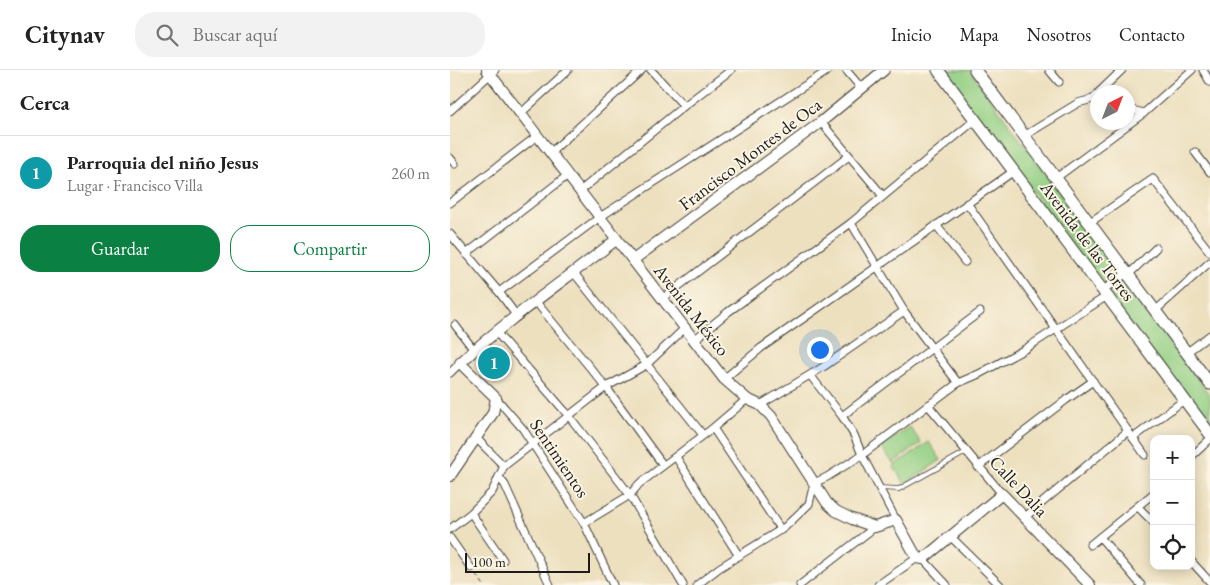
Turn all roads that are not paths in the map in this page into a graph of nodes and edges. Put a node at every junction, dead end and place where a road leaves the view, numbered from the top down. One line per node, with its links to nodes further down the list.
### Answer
1 (568, 70): 23 (street)
2 (642, 70): 30 (street)
3 (651, 70): 20 (street)
4 (731, 70): 20 (street)
5 (829, 70): 42 (street)
6 (846, 70): 18 (street)
7 (884, 70): 18 (street, Francisco Montes de Oca)
8 (938, 70): 25 (main road, Avenida de las Torres)
9 (975, 70): 28 (main road, Avenida de las Torres)
10 (1049, 70): 15 (street)
11 (1122, 70): 17 (street)
12 (1192, 70): 24 (street)
13 (1203, 70): 16 (street)
14 (490, 72): 22 (street); 23 (street, Avenida México)
15 (1059, 82)
16 (1210, 82)
17 (1108, 85)
18 (862, 89): 26 (street, Francisco Montes de Oca)
19 (1090, 99): 28 (street)
20 (684, 106): 38 (street)
21 (1135, 111): 24 (street)
22 (450, 112)
23 (520, 114): 27 (street, Avenida México)
24 (1144, 114): 37 (street)
25 (976, 120): 34 (main road, Avenida de las Torres); 39 (street)
26 (821, 122): 31 (street); 51 (street, Francisco Montes de Oca)
27 (537, 136): 30 (street, Avenida México); 40 (street)
28 (1024, 136): 37 (main road, Avenida de las Torres)
29 (1195, 152): 35 (street)
30 (550, 153): 36 (street, Avenida México)
31 (849, 156): 39 (street); 59 (street)
32 (450, 158): 33 (street)
33 (455, 164)
34 (1014, 171): 41 (street); 58 (main road, Avenida de las Torres)
35 (1210, 172)
36 (568, 175): 38 (street, Avenida México); 50 (street)
37 (1056, 178): 43 (main road, Avenida de las Torres)
38 (580, 191): 42 (street, Avenida México)
39 (884, 196): 44 (street)
40 (450, 203)
41 (967, 204): 45 (street); 67 (street)
42 (600, 216): 47 (street, Avenida México); 57 (street)
43 (1090, 223): 49 (street); 56 (main road, Avenida de las Torres)
44 (851, 224): 54 (street); 70 (street)
45 (936, 225): 52 (street); 54 (street)
46 (450, 234): 50 (street)
47 (617, 239): 51 (street, Avenida México); 55 (street)
48 (1156, 248): 56 (street)
49 (1210, 252)
50 (466, 254): 57 (street)
51 (633, 260): 59 (street, Avenida México)
52 (964, 262)
53 (1210, 262): 62 (street)
54 (878, 266): 61 (street); 78 (street)
55 (574, 273): 60 (street); 75 (street)
56 (1128, 274): 58 (street); 62 (main road, Avenida de las Torres)
57 (499, 292): 64 (street)
58 (1105, 293): 67 (street); 85 (main road, Avenida de las Torres)
59 (662, 299): 66 (street, Avenida México)
60 (536, 302): 64 (street); 82 (street)
61 (904, 311): 72 (street); 77 (street)
62 (1155, 311): 73 (main road, Avenida de las Torres)
63 (980, 312): 72 (street)
64 (516, 315): 68 (street)
65 (454, 325): 71 (street)
66 (685, 328): 70 (street, Avenida México); 75 (street)
67 (1055, 330): 79 (street); 80 (street)
68 (496, 332): 71 (street); 88 (street)
69 (1210, 335): 73 (street)
70 (694, 340): 78 (street, Avenida México)
71 (474, 350): 74 (street)
72 (931, 350): 80 (street); 89 (street)
73 (1186, 353): 81 (main road, Avenida de las Torres)
74 (460, 363): 76 (street); 83 (street, Sentimientos)
75 (646, 365): 82 (street); 93 (street)
76 (450, 373)
77 (810, 375): 86 (street); 89 (street)
78 (724, 380): 84 (street, Avenida México)
79 (1093, 381): 91 (street); 105 (street)
80 (958, 383): 87 (street)
81 (1210, 384)
82 (606, 387): 88 (street); 103 (street)
83 (496, 398): 94 (street); 97 (street, Sentimientos)
84 (747, 399): 86 (street, Avenida México); 90 (street)
85 (1184, 400): 92 (main road, Avenida de las Torres); 95 (street)
86 (760, 405): 108 (street, Avenida México)
87 (928, 405): 98 (street, Calle Dalia); 100 (street)
88 (569, 416): 97 (street); 111 (street)
89 (842, 416): 100 (street)
90 (713, 428): 93 (street); 121 (street)
91 (1128, 431): 95 (street); 115 (street)
92 (1210, 434)
93 (703, 435): 102 (street)
94 (476, 438): 104 (street); 106 (street)
95 (1133, 438): 101 (street)
96 (1210, 439): 99 (street)
97 (534, 445): 104 (street); 118 (street, Sentimientos)
98 (966, 452): 105 (street, Calle Dalia); 109 (lane)
99 (1195, 453)
100 (862, 455): 108 (street); 109 (street)
101 (1145, 455)
102 (676, 457): 103 (street); 126 (street)
103 (663, 465): 111 (street)
104 (504, 466): 107 (street)
105 (978, 468): 110 (street, Calle Dalia)
106 (450, 476)
107 (499, 477): 114 (street); 134 (street)
108 (814, 484): 119 (street, Avenida México); 121 (street)
109 (878, 488): 117 (street)
110 (1002, 494): 115 (street, Calle Dalia); 122 (street)
111 (630, 495): 118 (street); 136 (street)
112 (1150, 496): 113 (street)
113 (1138, 507): 116 (street); 124 (street)
114 (471, 513): 120 (street); 128 (street)
115 (1025, 517): 142 (street, Calle Dalia)
116 (1150, 519)
117 (896, 520): 119 (street); 127 (street)
118 (584, 523): 135 (street, Sentimientos)
119 (875, 527): 138 (street)
120 (450, 529)
121 (781, 530): 126 (street)
122 (950, 536): 127 (street); 141 (street)
123 (450, 538): 131 (street)
124 (1100, 538): 125 (street); 143 (street)
125 (1090, 545)
126 (739, 556): 137 (street)
127 (920, 559): 139 (street); 140 (street)
128 (503, 560)
129 (1195, 565): 132 (street)
130 (1210, 567): 132 (street)
131 (471, 568)
132 (1204, 574): 133 (street)
133 (1210, 582)
134 (550, 585)
135 (614, 585)
136 (683, 585)
137 (697, 585)
138 (800, 585)
139 (878, 585)
140 (947, 585)
141 (1000, 585)
142 (1090, 585)
143 (1141, 585)

